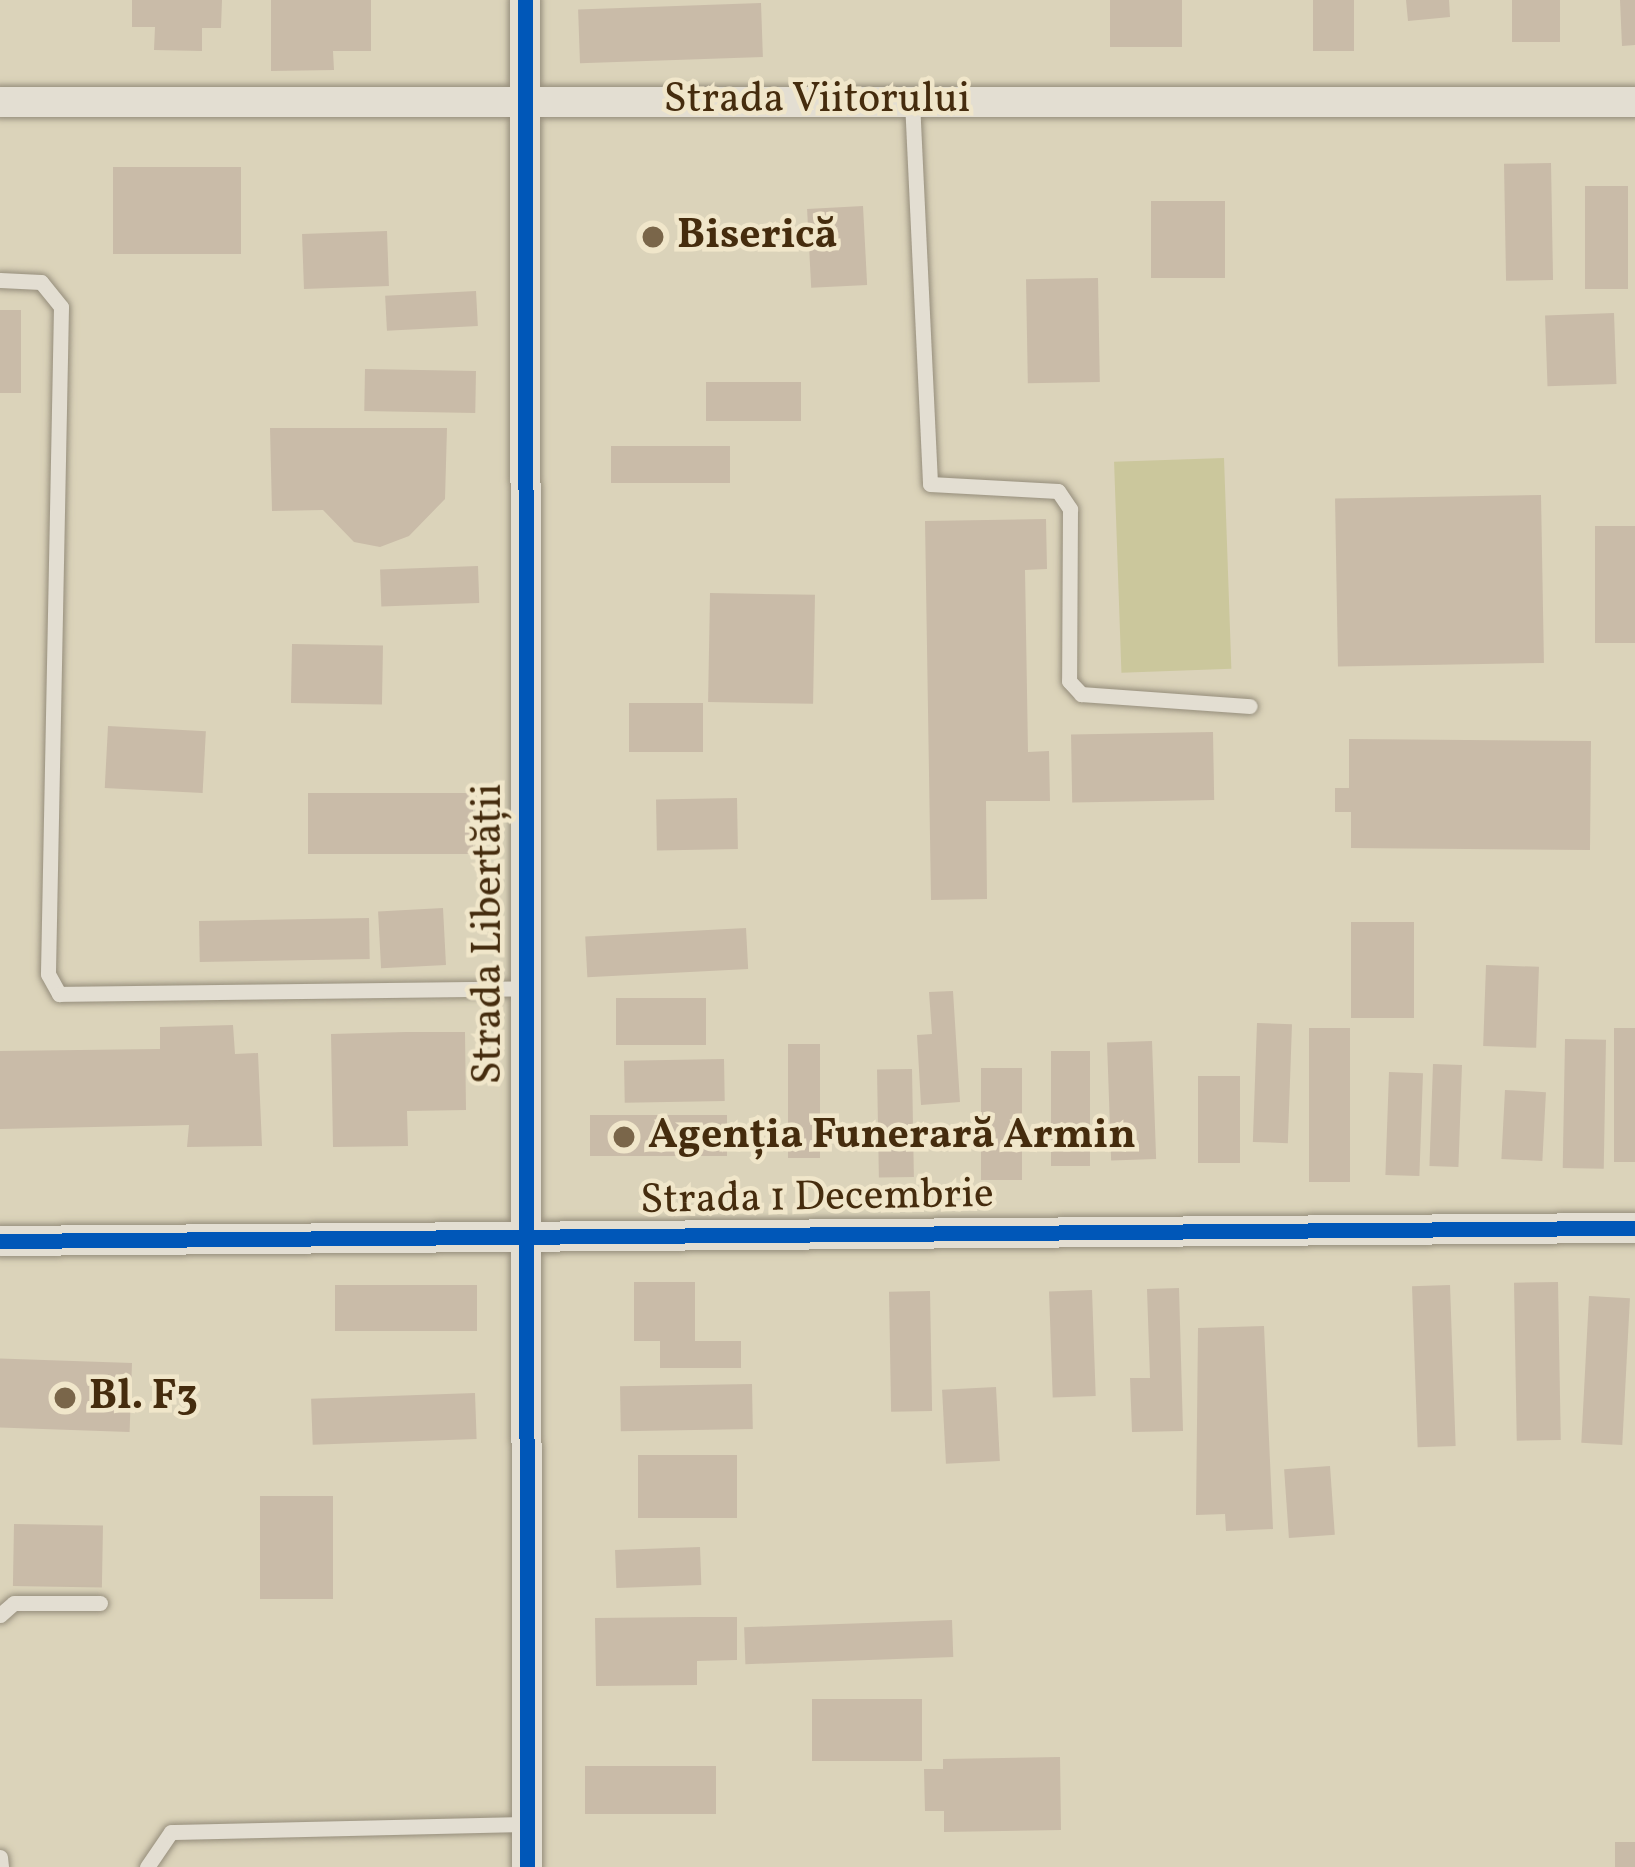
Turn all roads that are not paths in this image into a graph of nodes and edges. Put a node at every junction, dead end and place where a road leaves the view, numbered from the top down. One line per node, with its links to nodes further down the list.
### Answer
1 (525, 0): 2 (street, Strada Libertății)
2 (525, 100): 3 (street, Strada Viitorului); 4 (street, Strada Viitorului); 8 (street, Strada Libertății)
3 (912, 101): 5 (street, Strada Viitorului); 7 (lane)
4 (0, 102)
5 (1635, 102)
6 (0, 280): 8 (lane)
7 (1250, 706)
8 (526, 988): 10 (street, Strada Libertății)
9 (1635, 1228): 10 (street, Strada 1 Decembrie)
10 (526, 1238): 11 (street, Strada 1 Decembrie); 14 (street, Strada Libertății)
11 (0, 1241)
12 (100, 1603): 13 (lane)
13 (0, 1615)
14 (527, 1825): 17 (lane); 18 (street, Strada Libertății)
15 (0, 1857): 16 (lane)
16 (1, 1867)
17 (146, 1867)
18 (527, 1867)

